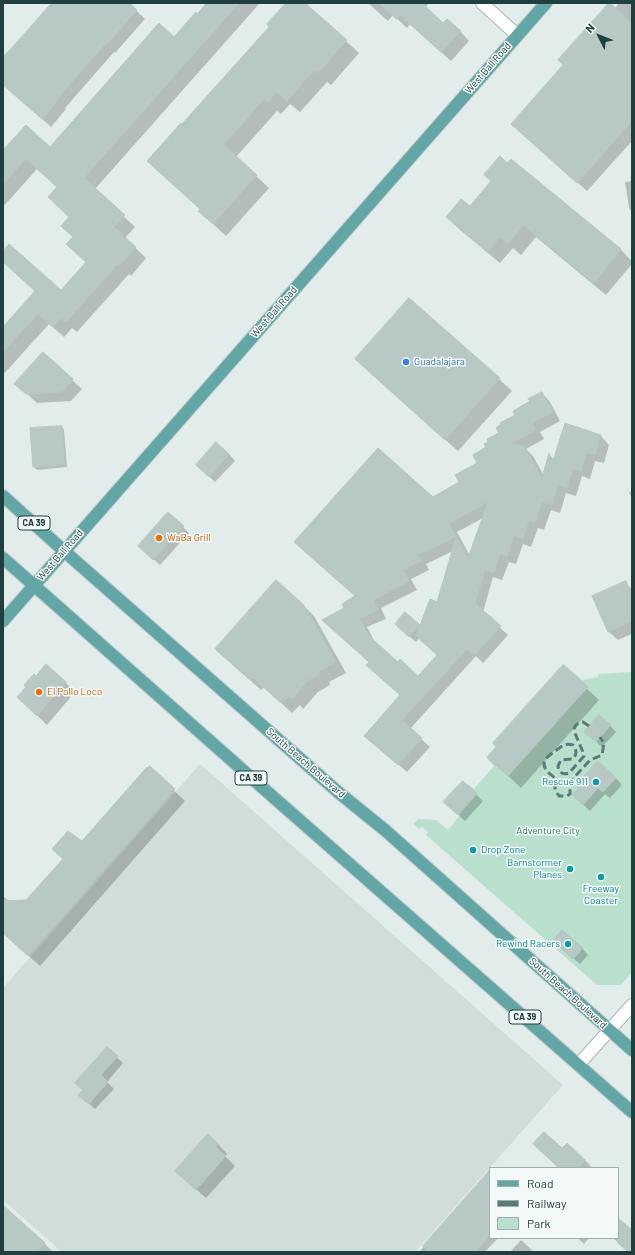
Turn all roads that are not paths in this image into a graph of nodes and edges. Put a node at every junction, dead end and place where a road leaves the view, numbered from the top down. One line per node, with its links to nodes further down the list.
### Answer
1 (482, 3): 3 (street)
2 (546, 3): 3 (main road, West Ball Road)
3 (517, 35): 5 (main road, West Ball Road)
4 (3, 496): 5 (main road, South Beach Boulevard / CA 39)
5 (64, 551): 7 (main road, West Ball Road); 10 (main road, South Beach Boulevard / CA 39)
6 (3, 558): 7 (main road, CA 39)
7 (34, 585): 8 (main road, West Ball Road); 12 (main road, CA 39)
8 (3, 621)
9 (632, 1006): 10 (street)
10 (610, 1030): 11 (main road, CA 39); 12 (street)
11 (632, 1050)
12 (579, 1064): 13 (main road, CA 39)
13 (632, 1112)

